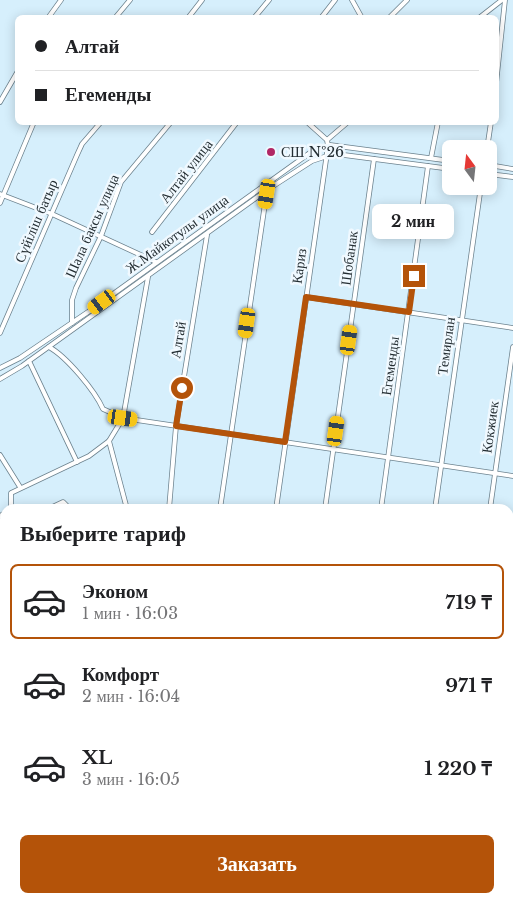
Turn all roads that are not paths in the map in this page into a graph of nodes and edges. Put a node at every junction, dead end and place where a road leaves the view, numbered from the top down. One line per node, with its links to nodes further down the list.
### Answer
1 (61, 0): 9 (street)
2 (130, 0): 10 (street)
3 (202, 0): 11 (street)
4 (269, 0): 12 (street)
5 (335, 0): 13 (street)
6 (352, 0): 14 (street)
7 (407, 0): 15 (street)
8 (503, 0): 16 (street); 17 (street)
9 (50, 15)
10 (118, 15)
11 (190, 15)
12 (256, 15)
13 (323, 15)
14 (360, 15)
15 (392, 15)
16 (483, 15)
17 (499, 48)
18 (15, 76): 19 (street)
19 (0, 102)
20 (33, 125): 42 (street)
21 (98, 125): 45 (street, Сүйіліш батыр)
22 (168, 125): 48 (street, Шала баксы улица)
23 (235, 125): 46 (street, Алтай улица)
24 (309, 125): 28 (street)
25 (344, 125): 28 (street)
26 (437, 125): 32 (street)
27 (491, 125): 29 (street)
28 (327, 140): 30 (street, Кариз)
29 (488, 140)
30 (328, 146): 31 (street, Кариз); 32 (street, Ж.Майкотулы улица); 49 (street, Ж.Майкотулы улица)
31 (327, 156): 33 (street, Ж.Майкотулы улица); 41 (street, Ж.Майкотулы улица); 53 (street, Кариз)
32 (431, 158): 34 (street, Ж.Майкотулы улица)
33 (374, 159): 35 (street, Ж.Майкотулы улица); 54 (street, Шобанак)
34 (442, 160)
35 (428, 166): 37 (street, Ж.Майкотулы улица); 55 (street, Егеменды)
36 (498, 166): 38 (street)
37 (442, 168)
38 (513, 169)
39 (498, 175): 40 (street)
40 (513, 177)
41 (267, 190): 47 (street, Ж.Майкотулы улица); 67 (street)
42 (2, 194): 44 (street); 45 (street)
43 (481, 195): 56 (street, Темирлан)
44 (0, 202)
45 (52, 214): 48 (street); 59 (street, Сүйіліш батыр)
46 (152, 232)
47 (207, 235): 50 (street, Ж.Майкотулы улица); 66 (street, Алтай)
48 (101, 236): 49 (street); 57 (street, Шала баксы улица)
49 (156, 262): 51 (street, Ж.Майкотулы улица)
50 (148, 277): 52 (street, Ж.Майкотулы улица); 65 (street)
51 (117, 291): 52 (street); 57 (street, Ж.Майкотулы улица)
52 (121, 296): 60 (street, Ж.Майкотулы улица)
53 (306, 297): 54 (street); 69 (street, Кариз)
54 (354, 304): 55 (street); 70 (street, Шобанак)
55 (409, 312): 56 (street); 72 (street, Егеменды)
56 (461, 320): 58 (street); 74 (street, Темирлан)
57 (72, 323): 63 (street, Ж.Майкотулы улица)
58 (513, 328)
59 (0, 333)
60 (49, 347): 62 (street, Ж.Майкотулы улица); 65 (street)
61 (513, 348): 75 (street, Кокжиек)
62 (29, 361): 64 (street, Ж.Майкотулы улица); 73 (street)
63 (0, 368)
64 (0, 379)
65 (123, 418): 66 (street); 68 (street)
66 (176, 426): 67 (street); 80 (street, Алтай)
67 (230, 434): 69 (street); 81 (street)
68 (109, 441): 73 (street); 79 (street)
69 (285, 442): 70 (street); 82 (street, Кариз)
70 (334, 450): 72 (street); 83 (street, Шобанак)
71 (0, 455): 77 (street)
72 (389, 458): 74 (street); 84 (street, Егеменды)
73 (77, 462): 77 (street)
74 (442, 466): 75 (street); 85 (street, Темирлан)
75 (495, 473): 76 (street); 86 (street, Кокжиек)
76 (513, 476)
77 (20, 487): 78 (street)
78 (11, 504)
79 (126, 504)
80 (169, 504)
81 (221, 504)
82 (277, 504)
83 (326, 504)
84 (382, 504)
85 (436, 504)
86 (491, 504)

